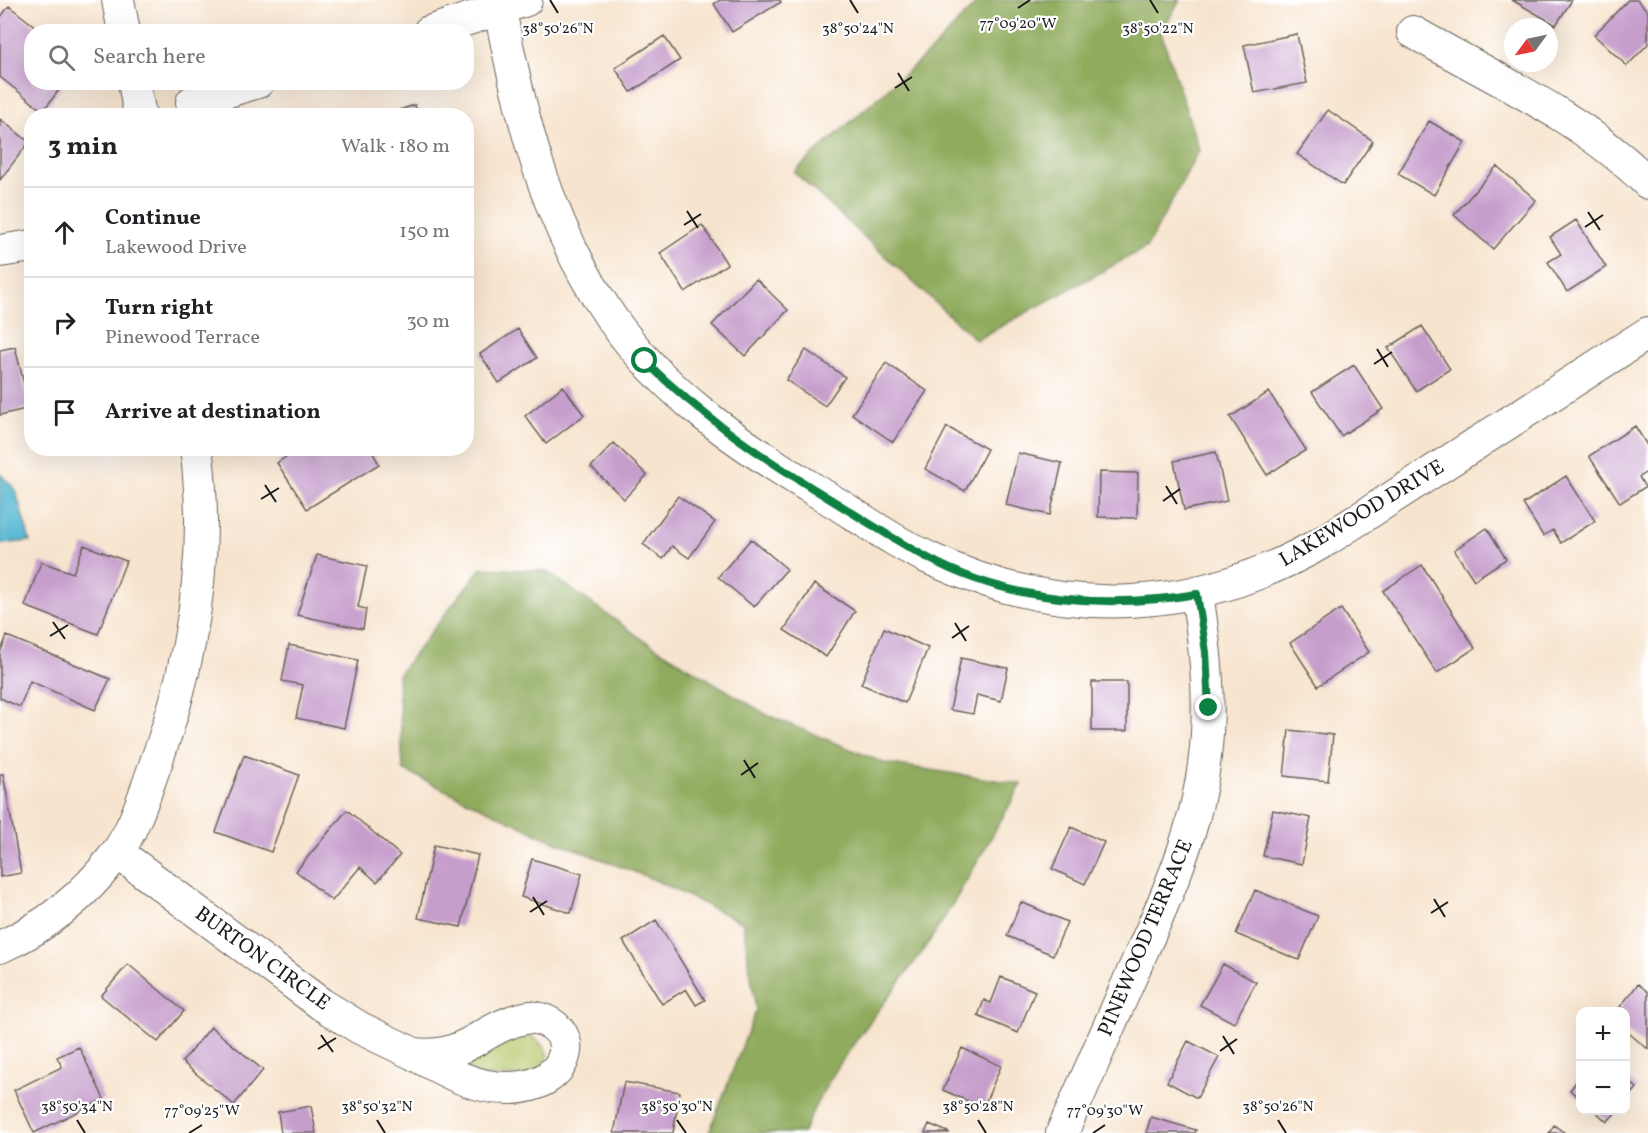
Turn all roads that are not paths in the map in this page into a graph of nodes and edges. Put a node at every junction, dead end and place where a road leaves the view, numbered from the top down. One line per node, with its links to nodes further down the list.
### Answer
1 (118, 0): 3 (street)
2 (508, 3): 4 (street); 15 (street, LAKEWOOD DRIVE)
3 (122, 24)
4 (451, 24)
5 (1413, 32): 10 (street)
6 (135, 90): 9 (street)
7 (232, 90): 8 (street)
8 (192, 102)
9 (139, 108)
10 (1648, 183)
11 (24, 247): 12 (street)
12 (0, 251)
13 (1648, 333): 15 (street, LAKEWOOD DRIVE)
14 (197, 456): 16 (street)
15 (1197, 594): 19 (street, PINEWOOD TERRACE)
16 (117, 852): 17 (street); 18 (street, BURTON CIRCLE)
17 (0, 946)
18 (414, 1054)
19 (1062, 1133)

